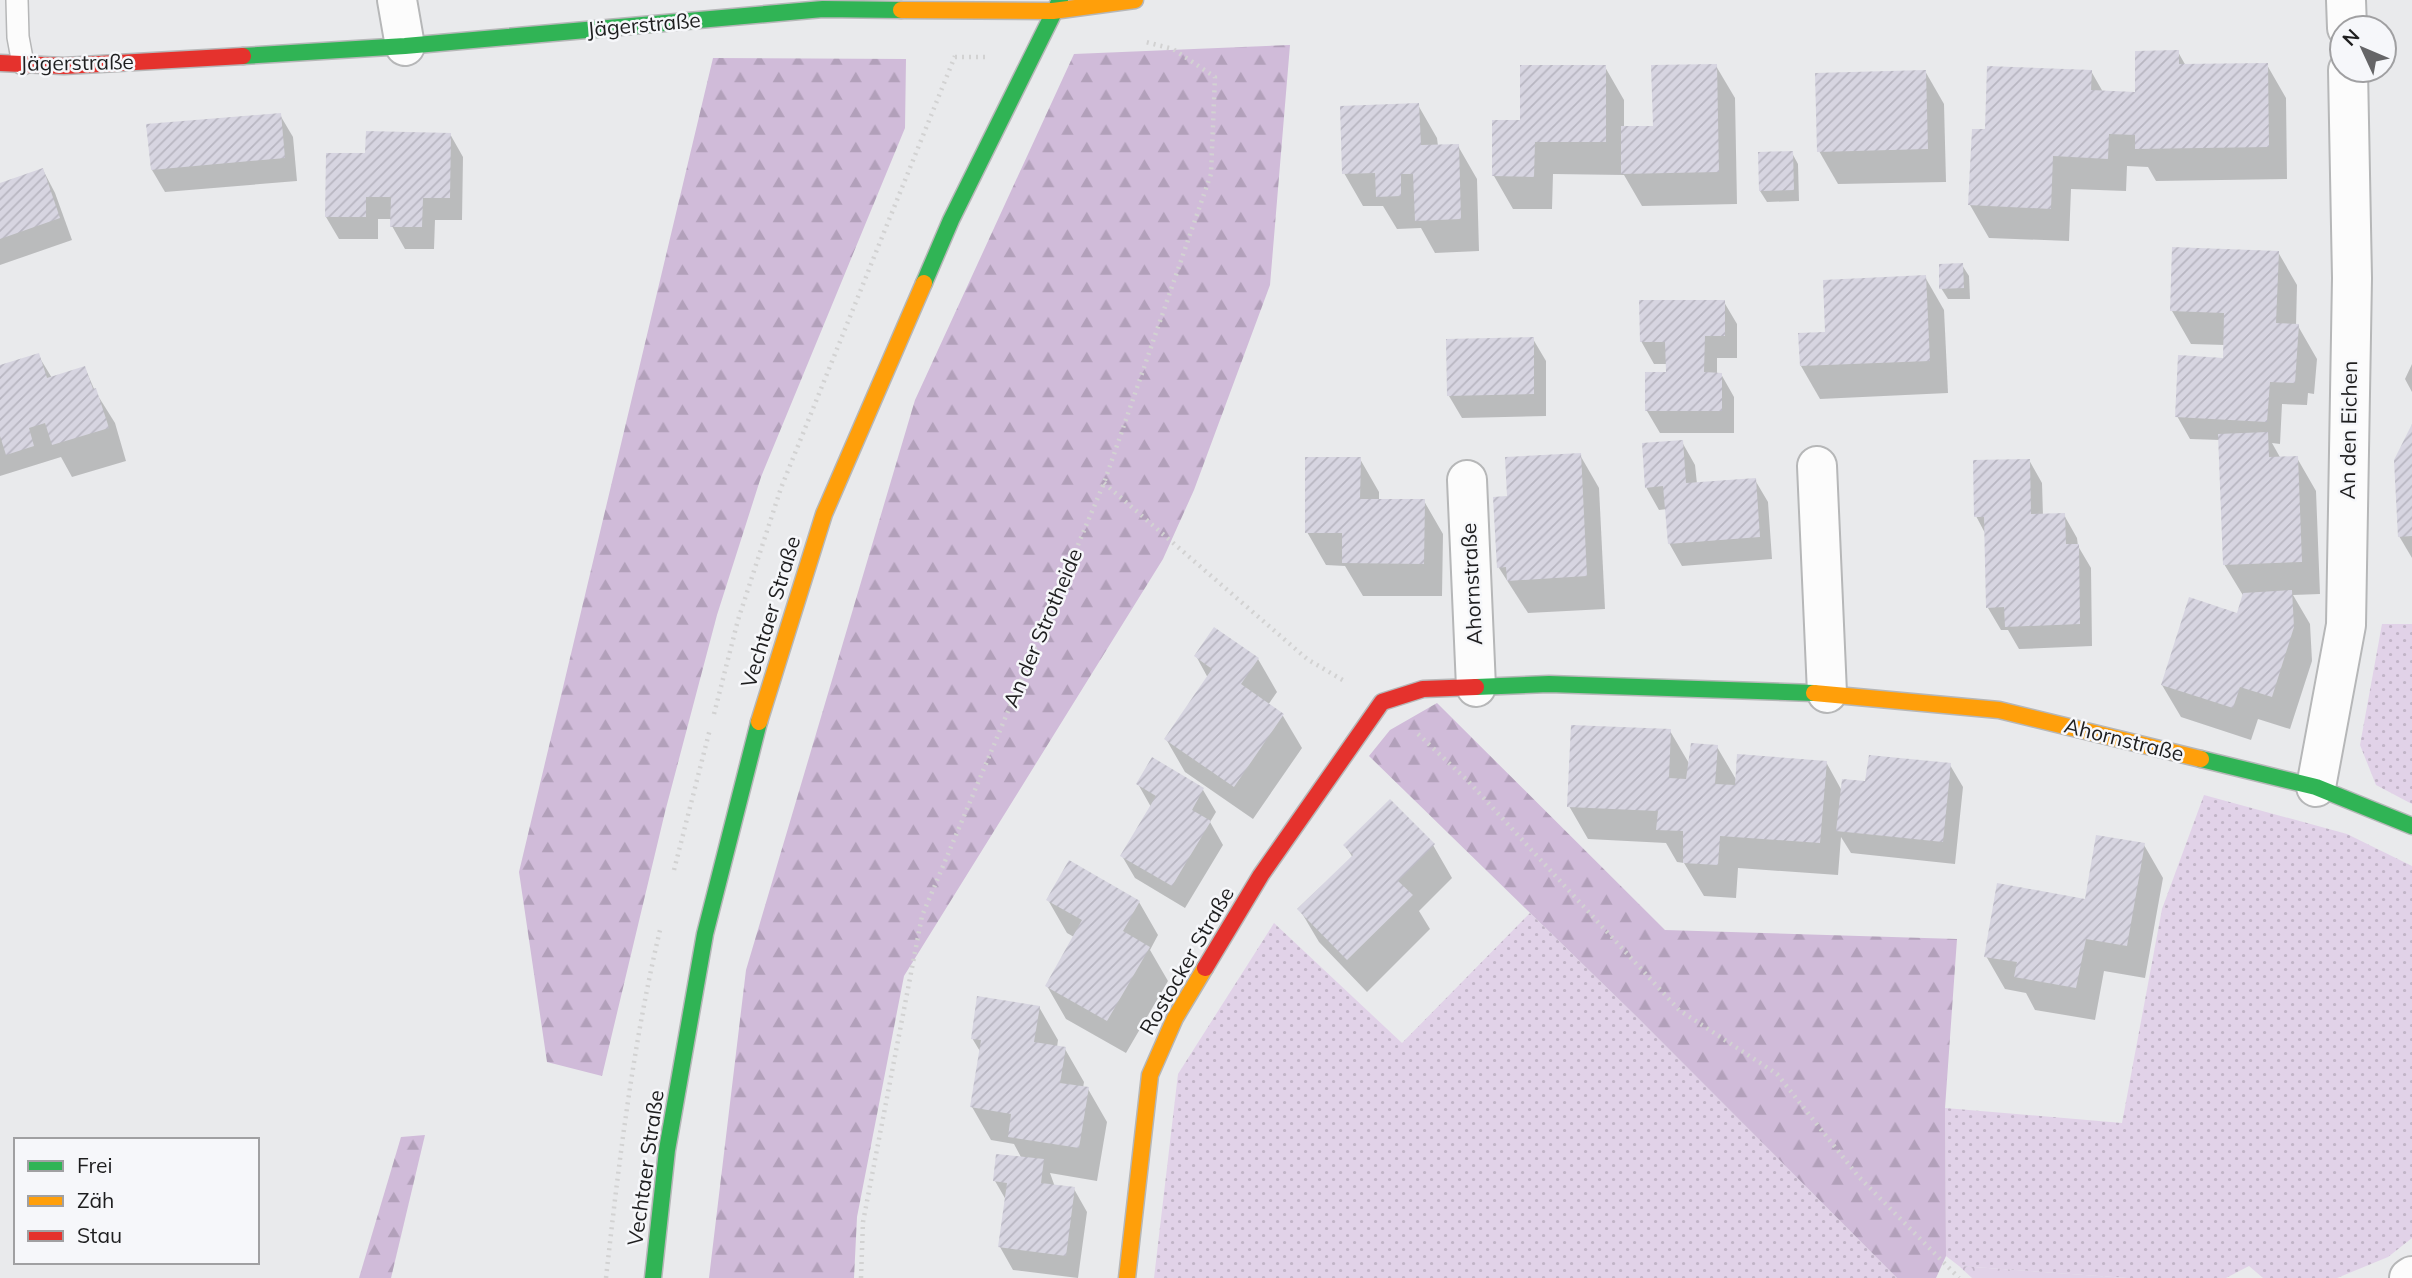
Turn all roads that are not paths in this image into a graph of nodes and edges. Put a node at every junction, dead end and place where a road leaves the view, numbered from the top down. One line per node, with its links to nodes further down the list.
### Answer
1 (17, 0): 7 (lane)
2 (397, 0): 5 (street)
3 (1135, 0): 4 (street, Jägerstraße)
4 (1056, 5): 5 (street, Jägerstraße); 16 (street, Vechtaer Straße)
5 (405, 46): 7 (street, Jägerstraße)
6 (0, 63): 7 (street, Jägerstraße)
7 (23, 64)
8 (2348, 84): 14 (street, An den Eichen)
9 (1817, 466): 12 (street)
10 (1467, 480): 11 (street, Ahornstraße)
11 (1476, 687): 12 (street, Ahornstraße); 13 (street, Ahornstraße)
12 (1827, 693): 14 (street, Ahornstraße)
13 (1382, 702): 17 (street, Rostocker Straße)
14 (2316, 787): 15 (street, Ahornstraße)
15 (2412, 826)
16 (653, 1278)
17 (1127, 1278)

